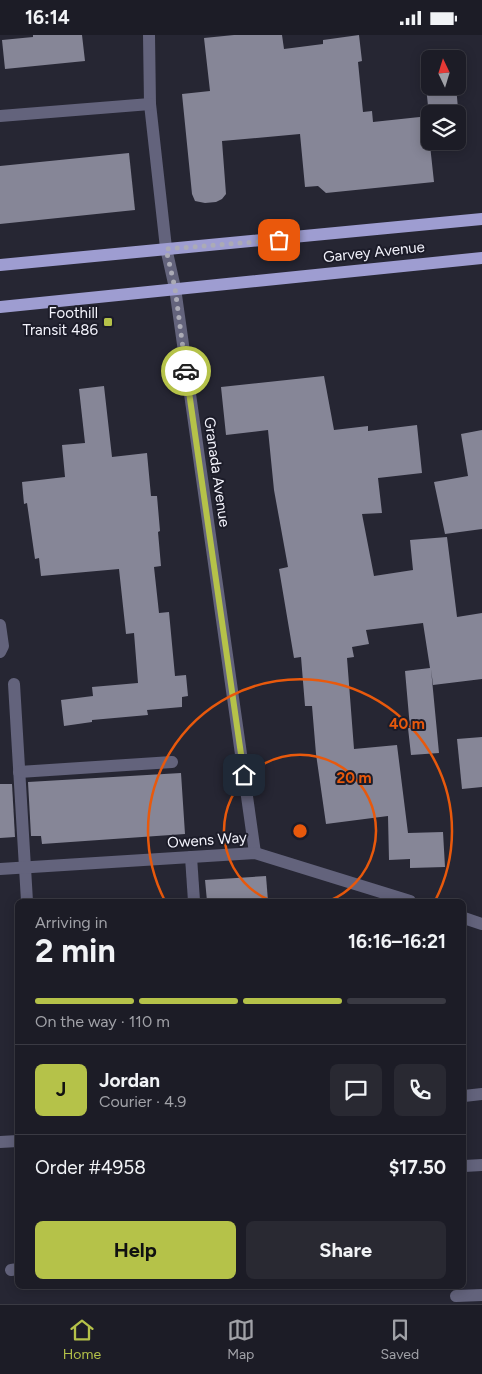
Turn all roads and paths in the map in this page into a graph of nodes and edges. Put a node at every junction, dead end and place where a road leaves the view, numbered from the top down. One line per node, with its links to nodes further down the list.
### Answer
1 (150, 35): 2 (street, Granada Avenue)
2 (150, 104): 3 (street); 5 (street, Granada Avenue)
3 (0, 116)
4 (482, 219): 5 (main road, Garvey Avenue)
5 (166, 249): 7 (main road, Garvey Avenue); 8 (street, Granada Avenue)
6 (482, 258): 8 (main road, Garvey Avenue)
7 (0, 265)
8 (175, 288): 9 (main road, Garvey Avenue); 15 (street, Granada Avenue)
9 (0, 307)
10 (0, 625): 11 (street)
11 (0, 653)
12 (14, 684): 14 (street)
13 (172, 762): 14 (street)
14 (19, 772): 17 (street)
15 (255, 853): 16 (street, Owens Way); 21 (street, Owens Way)
16 (191, 857): 17 (street, Owens Way); 20 (street)
17 (25, 867): 18 (street, Owens Way); 19 (street)
18 (0, 869)
19 (27, 899)
20 (194, 899)
21 (404, 899)
22 (466, 919): 23 (street)
23 (482, 924)
24 (482, 1094): 25 (street)
25 (466, 1097)
26 (15, 1141): 27 (street)
27 (0, 1142)
28 (482, 1165): 29 (street)
29 (466, 1166)
30 (482, 1295): 31 (street)
31 (456, 1296)

